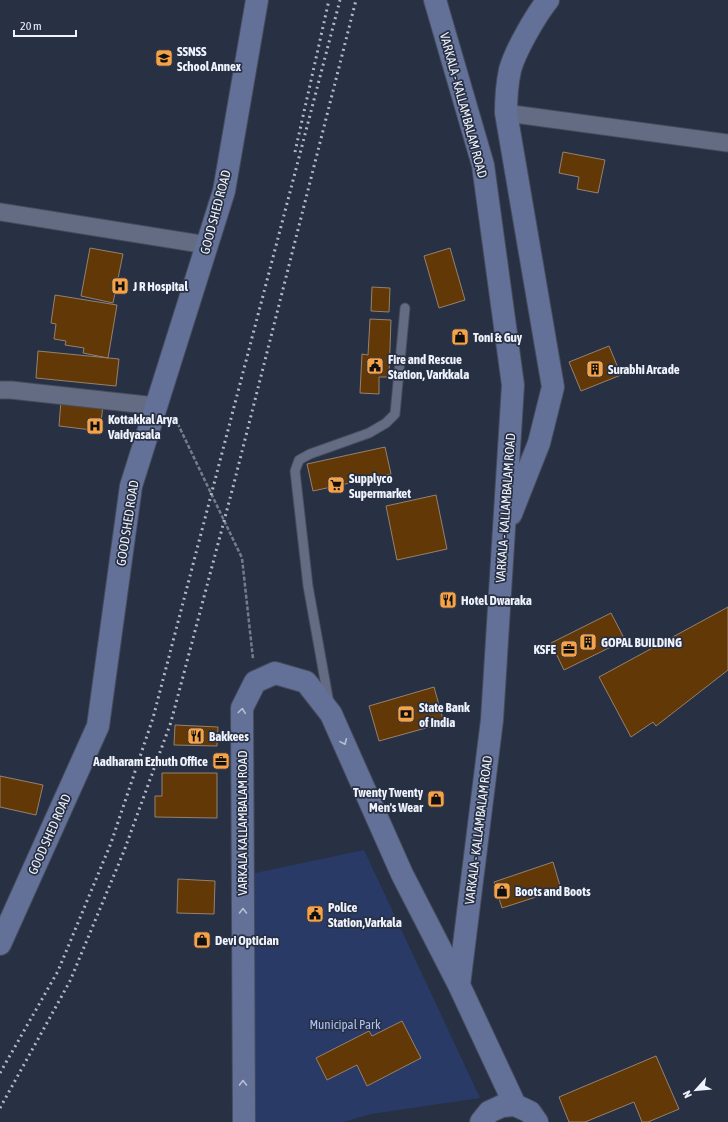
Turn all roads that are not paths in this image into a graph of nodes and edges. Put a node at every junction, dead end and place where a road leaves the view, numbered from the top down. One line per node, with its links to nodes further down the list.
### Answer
1 (257, 0): 7 (main road, GOOD SHED ROAD)
2 (435, 0): 11 (main road, VARKALA - KALLAMBALAM ROAD)
3 (548, 0): 4 (main road)
4 (506, 113): 5 (street); 11 (main road)
5 (728, 143)
6 (0, 212): 7 (street)
7 (207, 245): 10 (main road, GOOD SHED ROAD)
8 (405, 308): 12 (lane)
9 (0, 390): 10 (street)
10 (159, 398): 13 (main road, GOOD SHED ROAD)
11 (503, 534): 14 (main road, VARKALA - KALLAMBALAM ROAD)
12 (332, 714): 14 (main road, one-way to 14); 16 (main road, VARKALA KALLAMBALAM ROAD, one-way to 12)
13 (0, 944)
14 (458, 985): 15 (main road)
15 (515, 1105): 17 (main road); 18 (main road)
16 (244, 1122)
17 (481, 1122)
18 (537, 1122)

